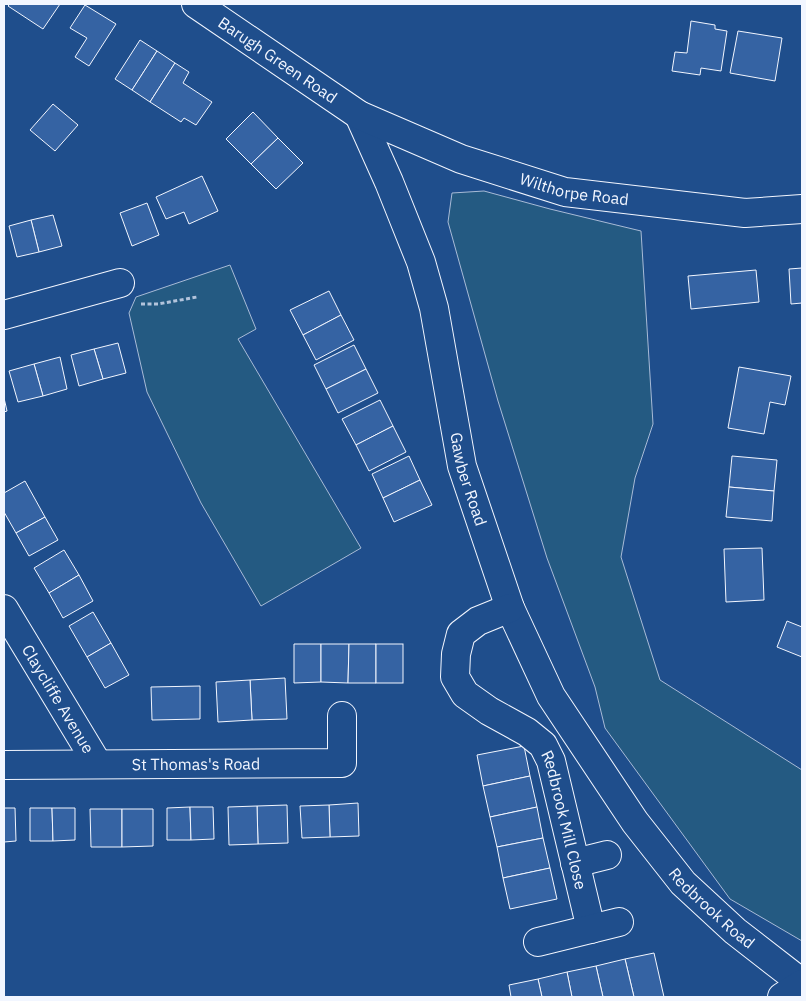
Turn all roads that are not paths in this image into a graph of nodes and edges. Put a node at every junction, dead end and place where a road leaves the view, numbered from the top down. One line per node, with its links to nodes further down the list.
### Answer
1 (196, 4): 2 (main road, Barugh Green Road)
2 (359, 115): 3 (main road, Wilthorpe Road); 6 (main road, Gawber Road)
3 (802, 209)
4 (120, 283): 5 (main road)
5 (4, 315)
6 (510, 608): 11 (main road, Gawber Road); 13 (main road, Redbrook Mill Close)
7 (4, 609): 9 (main road, Claycliffe Avenue)
8 (342, 716): 9 (main road, St Thomas's Road)
9 (97, 763): 10 (main road, St Thomas's Road)
10 (4, 765)
11 (635, 822): 17 (main road, Redbrook Road)
12 (607, 855): 13 (main road)
13 (575, 863): 15 (main road, Redbrook Mill Close)
14 (620, 922): 15 (main road)
15 (591, 928): 16 (main road)
16 (538, 942)
17 (802, 984): 18 (main road)
18 (782, 997)

